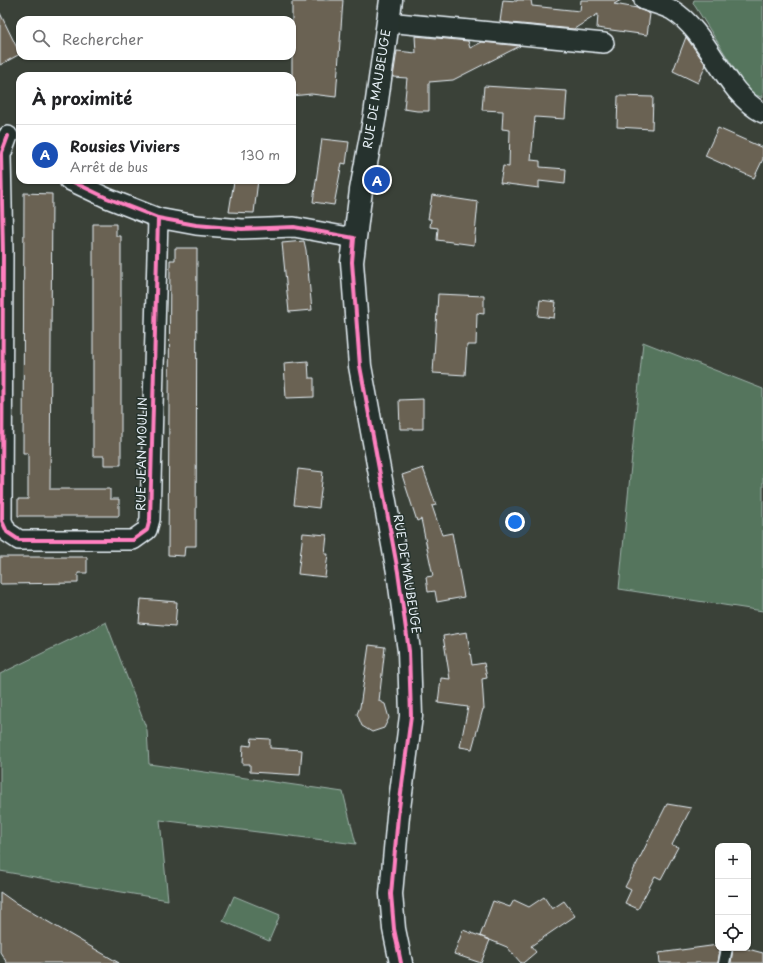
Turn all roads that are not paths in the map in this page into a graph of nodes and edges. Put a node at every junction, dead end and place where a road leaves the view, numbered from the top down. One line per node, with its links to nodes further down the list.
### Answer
1 (390, 0): 3 (street, RUE DE MAUBEUGE)
2 (644, 0): 5 (street)
3 (387, 22): 4 (street); 9 (street, RUE DE MAUBEUGE)
4 (604, 43)
5 (763, 113)
6 (9, 137): 10 (street, RUE JEAN MOULIN)
7 (77, 184): 8 (street)
8 (158, 218): 9 (street); 10 (street, RUE JEAN MOULIN)
9 (354, 238): 12 (street, RUE DE MAUBEUGE)
10 (1, 253)
11 (726, 951): 13 (lane)
12 (401, 963)
13 (724, 963)

